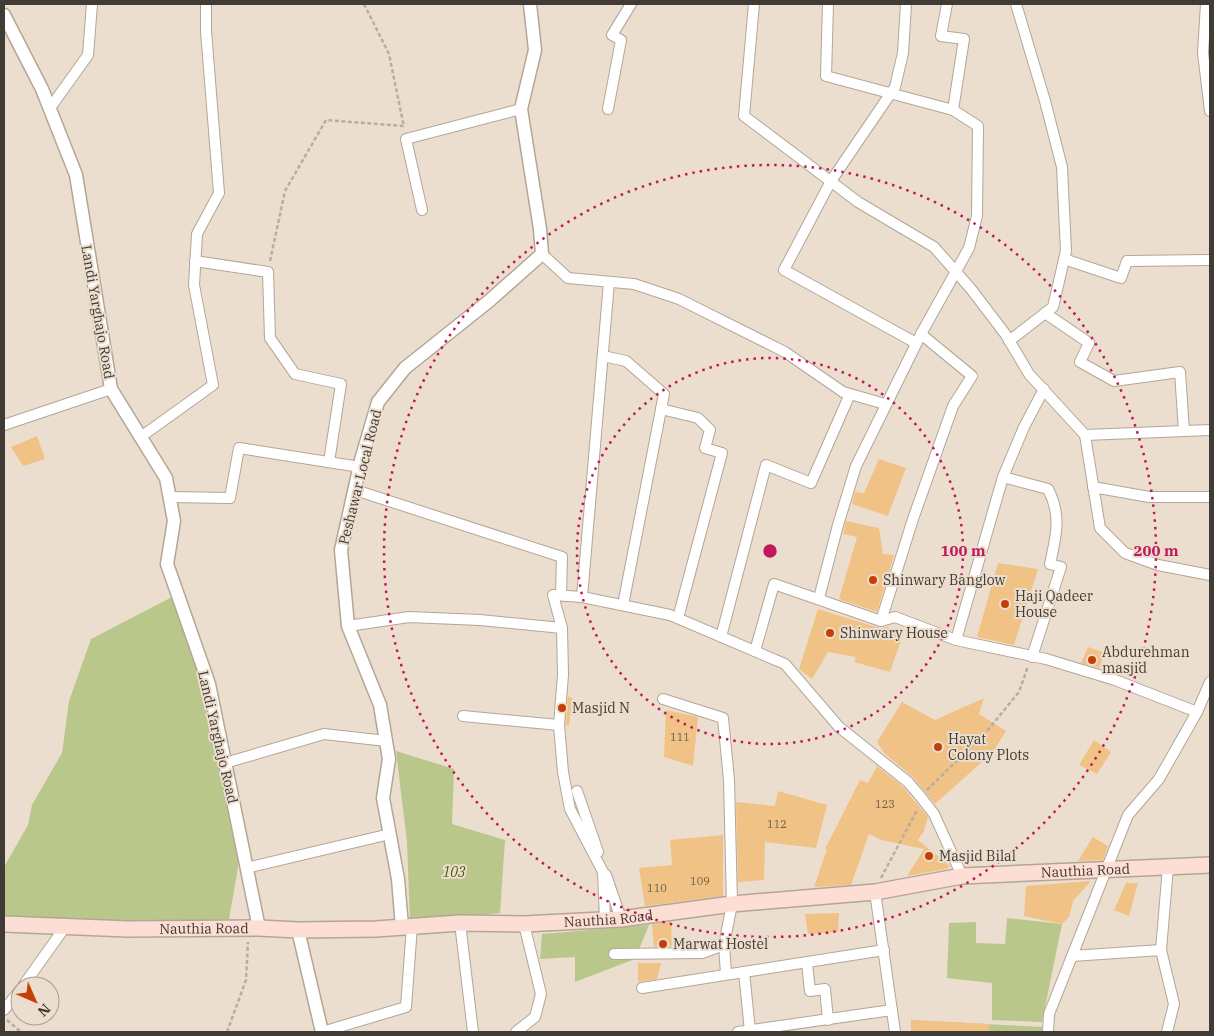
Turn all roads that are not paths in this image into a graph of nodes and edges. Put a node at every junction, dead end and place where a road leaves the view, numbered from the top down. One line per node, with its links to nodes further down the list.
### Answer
1 (92, 4): 13 (street)
2 (206, 4): 23 (street)
3 (530, 4): 14 (street)
4 (631, 4): 15 (street)
5 (754, 4): 18 (street)
6 (828, 4): 12 (street)
7 (906, 4): 12 (street)
8 (947, 4): 16 (street)
9 (1016, 4): 21 (street)
10 (1206, 4): 17 (street)
11 (4, 15): 13 (street, Landi Yarghajo Road)
12 (890, 95): 16 (street); 18 (street)
13 (50, 108): 30 (street, Landi Yarghajo Road)
14 (521, 109): 19 (street); 20 (street)
15 (608, 109)
16 (954, 110): 24 (street)
17 (1210, 111)
18 (831, 181): 24 (street); 27 (street)
19 (422, 210)
20 (542, 254): 25 (street); 41 (street, Peshawar Local Road)
21 (1064, 259): 22 (street); 26 (street)
22 (1210, 260)
23 (195, 261): 39 (street); 40 (street)
24 (956, 272): 27 (street); 28 (street)
25 (610, 282): 29 (street); 32 (street)
26 (1045, 312): 28 (street); 37 (street)
27 (918, 339): 33 (street); 53 (street)
28 (1009, 341): 31 (street)
29 (603, 356): 34 (street); 49 (street)
30 (111, 389): 35 (street); 39 (street, Landi Yarghajo Road)
31 (1044, 389): 38 (street); 42 (street)
32 (850, 394): 33 (street); 56 (street)
33 (885, 404): 50 (street)
34 (661, 409): 51 (street); 52 (street)
35 (4, 425)
36 (1210, 430): 37 (street)
37 (1184, 431): 38 (street)
38 (1085, 435): 43 (street)
39 (142, 436): 45 (street, Landi Yarghajo Road)
40 (329, 462): 41 (street); 45 (street)
41 (360, 467): 44 (street, Peshawar Local Road)
42 (1003, 477): 57 (street); 59 (street)
43 (1093, 487): 46 (street); 47 (street)
44 (355, 490): 48 (street); 54 (street, Peshawar Local Road)
45 (170, 497): 66 (street, Landi Yarghajo Road)
46 (1210, 497)
47 (1210, 575)
48 (561, 595): 49 (street); 55 (street)
49 (582, 597): 51 (street)
50 (819, 598): 53 (street); 58 (street)
51 (623, 605): 52 (street)
52 (678, 618): 56 (street)
53 (881, 621): 57 (street)
54 (348, 626): 55 (street); 65 (street, Peshawar Local Road)
55 (562, 628): 64 (street)
56 (721, 637): 58 (street)
57 (956, 640): 59 (street)
58 (755, 651): 73 (street)
59 (1032, 657): 62 (street)
60 (1210, 682): 62 (street)
61 (663, 699): 75 (street)
62 (1197, 712): 72 (street)
63 (463, 716): 64 (street)
64 (559, 725): 76 (street)
65 (386, 741): 66 (street); 68 (street, Peshawar Local Road)
66 (225, 763): 71 (street, Landi Yarghajo Road)
67 (578, 791): 77 (street)
68 (390, 834): 71 (street); 81 (street, Peshawar Local Road)
69 (1210, 865): 70 (main road, Nauthia Road)
70 (1168, 867): 72 (main road, Nauthia Road); 87 (street)
71 (246, 868): 83 (street, Landi Yarghajo Road)
72 (1106, 869): 73 (main road, Nauthia Road); 89 (street)
73 (962, 876): 74 (main road, Nauthia Road)
74 (875, 892): 75 (main road, Nauthia Road); 86 (street)
75 (732, 904): 77 (main road, Nauthia Road); 85 (street)
76 (605, 918): 77 (main road, Nauthia Road); 80 (main road, Nauthia Road)
77 (621, 919)
78 (460, 923): 80 (main road, Nauthia Road); 81 (main road, Nauthia Road); 99 (street)
79 (4, 924): 82 (main road, Nauthia Road)
80 (524, 924): 100 (street)
81 (407, 926): 84 (main road, Nauthia Road); 98 (street)
82 (65, 927): 83 (main road, Nauthia Road); 93 (street)
83 (254, 928): 84 (main road, Nauthia Road)
84 (298, 930): 98 (street)
85 (724, 945): 88 (street); 92 (street)
86 (884, 950): 90 (street); 95 (street)
87 (1161, 950): 89 (street); 104 (street)
88 (614, 954)
89 (1072, 956): 103 (street)
90 (807, 963): 91 (street); 96 (street)
91 (744, 972): 92 (street); 97 (street)
92 (726, 974): 94 (street)
93 (30, 976)
94 (642, 988)
95 (892, 1010): 96 (street); 102 (street)
96 (828, 1020): 97 (street)
97 (750, 1031): 101 (street)
98 (322, 1032)
99 (473, 1032)
100 (516, 1032)
101 (738, 1032)
102 (894, 1032)
103 (1048, 1032)
104 (1167, 1032)

